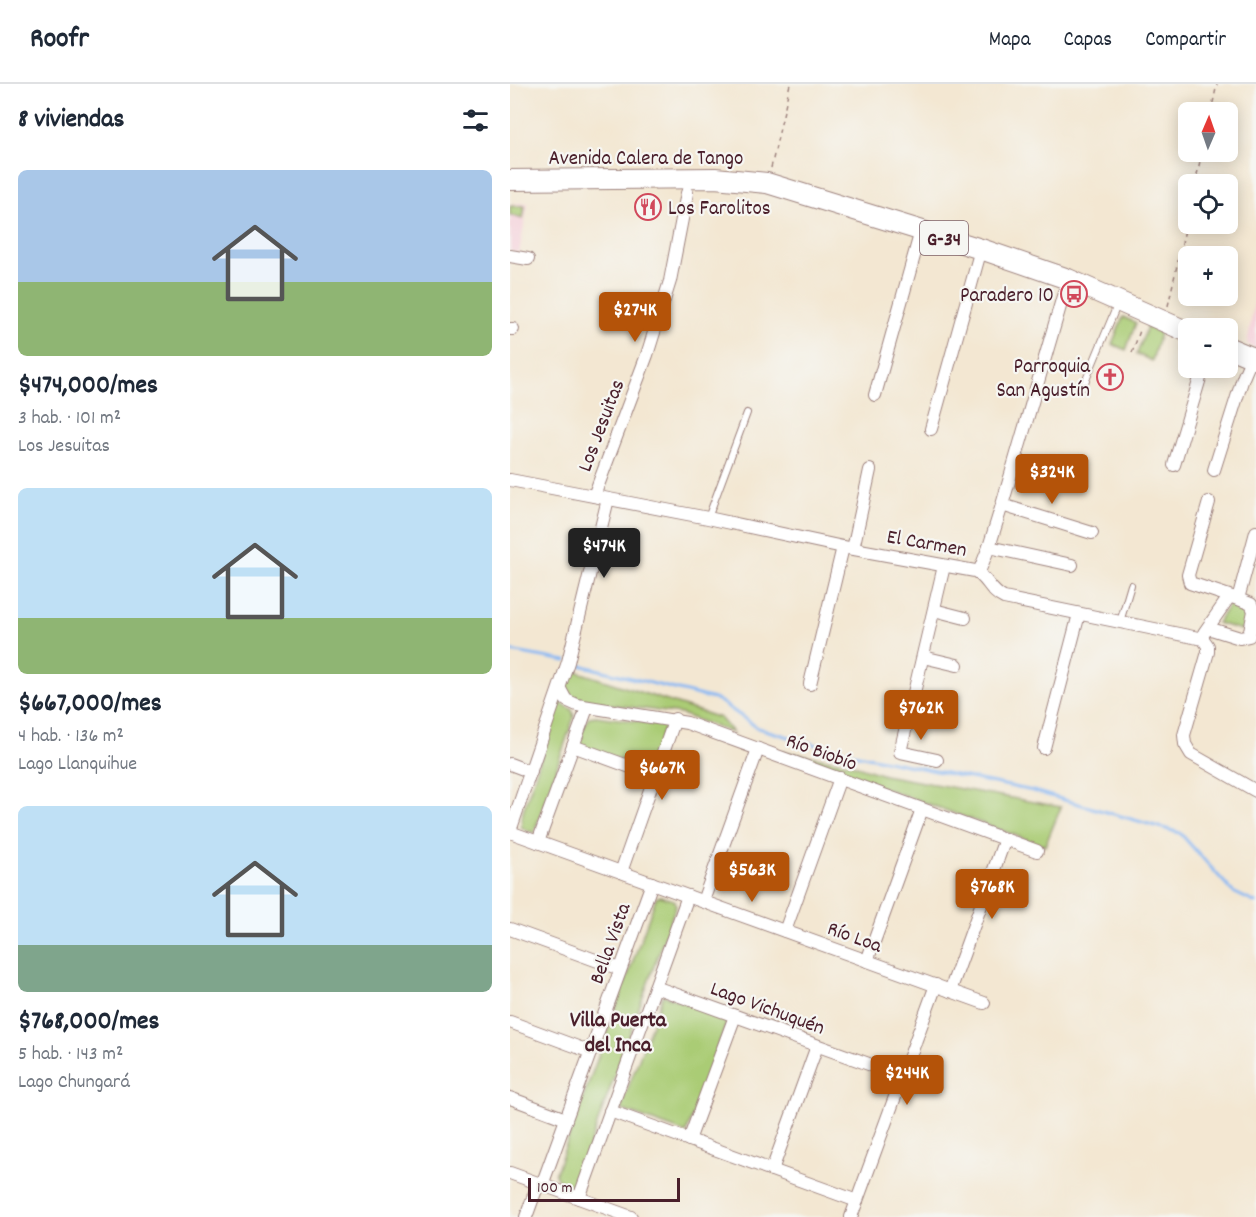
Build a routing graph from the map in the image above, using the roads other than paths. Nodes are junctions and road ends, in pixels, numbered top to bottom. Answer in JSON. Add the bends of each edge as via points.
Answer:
{"nodes":[{"id":1,"x":510,"y":180,"type":"edge"},
{"id":2,"x":687,"y":193,"type":"dead end"},
{"id":3,"x":921,"y":231,"type":"junction"},
{"id":4,"x":981,"y":249,"type":"junction"},
{"id":5,"x":510,"y":256,"type":"edge"},
{"id":6,"x":528,"y":259,"type":"dead end"},
{"id":7,"x":1068,"y":279,"type":"junction"},
{"id":8,"x":1118,"y":302,"type":"junction"},
{"id":9,"x":1178,"y":328,"type":"edge"},
{"id":10,"x":1238,"y":351,"type":"edge"},
{"id":11,"x":1254,"y":358,"type":"edge"},
{"id":12,"x":1200,"y":378,"type":"edge"},
{"id":13,"x":1083,"y":387,"type":"dead end"},
{"id":14,"x":875,"y":395,"type":"dead end"},
{"id":15,"x":747,"y":413,"type":"dead end"},
{"id":16,"x":932,"y":429,"type":"dead end"},
{"id":17,"x":1174,"y":465,"type":"dead end"},
{"id":18,"x":870,"y":470,"type":"dead end"},
{"id":19,"x":1214,"y":470,"type":"dead end"},
{"id":20,"x":510,"y":480,"type":"edge"},
{"id":21,"x":594,"y":496,"type":"junction"},
{"id":22,"x":608,"y":499,"type":"junction"},
{"id":23,"x":1209,"y":501,"type":"dead end"},
{"id":24,"x":1002,"y":505,"type":"junction"},
{"id":25,"x":708,"y":518,"type":"junction"},
{"id":26,"x":1256,"y":532,"type":"edge"},
{"id":27,"x":1092,"y":533,"type":"dead end"},
{"id":28,"x":848,"y":548,"type":"junction"},
{"id":29,"x":989,"y":548,"type":"junction"},
{"id":30,"x":1072,"y":565,"type":"dead end"},
{"id":31,"x":944,"y":566,"type":"junction"},
{"id":32,"x":979,"y":572,"type":"junction"},
{"id":33,"x":1131,"y":585,"type":"dead end"},
{"id":34,"x":1234,"y":598,"type":"junction"},
{"id":35,"x":934,"y":610,"type":"junction"},
{"id":36,"x":1079,"y":614,"type":"junction"},
{"id":37,"x":964,"y":618,"type":"dead end"},
{"id":38,"x":1120,"y":622,"type":"junction"},
{"id":39,"x":1208,"y":628,"type":"junction"},
{"id":40,"x":1199,"y":638,"type":"junction"},
{"id":41,"x":923,"y":657,"type":"junction"},
{"id":42,"x":957,"y":665,"type":"dead end"},
{"id":43,"x":810,"y":684,"type":"dead end"},
{"id":44,"x":560,"y":689,"type":"junction"},
{"id":45,"x":911,"y":706,"type":"junction"},
{"id":46,"x":587,"y":708,"type":"junction"},
{"id":47,"x":942,"y":714,"type":"dead end"},
{"id":48,"x":675,"y":720,"type":"junction"},
{"id":49,"x":573,"y":746,"type":"junction"},
{"id":50,"x":758,"y":748,"type":"junction"},
{"id":51,"x":1044,"y":748,"type":"dead end"},
{"id":52,"x":937,"y":760,"type":"dead end"},
{"id":53,"x":510,"y":764,"type":"edge"},
{"id":54,"x":531,"y":772,"type":"junction"},
{"id":55,"x":655,"y":776,"type":"junction"},
{"id":56,"x":840,"y":778,"type":"junction"},
{"id":57,"x":1256,"y":791,"type":"edge"},
{"id":58,"x":922,"y":809,"type":"junction"},
{"id":59,"x":510,"y":832,"type":"edge"},
{"id":60,"x":1005,"y":839,"type":"junction"},
{"id":61,"x":538,"y":842,"type":"junction"},
{"id":62,"x":1038,"y":851,"type":"dead end"},
{"id":63,"x":621,"y":872,"type":"junction"},
{"id":64,"x":652,"y":883,"type":"junction"},
{"id":65,"x":688,"y":896,"type":"junction"},
{"id":66,"x":703,"y":901,"type":"junction"},
{"id":67,"x":510,"y":928,"type":"edge"},
{"id":68,"x":785,"y":931,"type":"junction"},
{"id":69,"x":867,"y":961,"type":"junction"},
{"id":70,"x":620,"y":969,"type":"junction"},
{"id":71,"x":936,"y":985,"type":"junction"},
{"id":72,"x":655,"y":987,"type":"junction"},
{"id":73,"x":950,"y":990,"type":"junction"},
{"id":74,"x":984,"y":1003,"type":"dead end"},
{"id":75,"x":735,"y":1016,"type":"junction"},
{"id":76,"x":510,"y":1022,"type":"edge"},
{"id":77,"x":817,"y":1046,"type":"junction"},
{"id":78,"x":591,"y":1052,"type":"junction"},
{"id":79,"x":902,"y":1076,"type":"junction"},
{"id":80,"x":510,"y":1098,"type":"edge"},
{"id":81,"x":610,"y":1111,"type":"junction"},
{"id":82,"x":566,"y":1119,"type":"junction"},
{"id":83,"x":689,"y":1140,"type":"junction"},
{"id":84,"x":772,"y":1170,"type":"junction"},
{"id":85,"x":510,"y":1173,"type":"edge"},
{"id":86,"x":540,"y":1184,"type":"junction"},
{"id":87,"x":579,"y":1198,"type":"junction"},
{"id":88,"x":857,"y":1201,"type":"junction"},
{"id":89,"x":624,"y":1216,"type":"edge"},
{"id":90,"x":526,"y":1217,"type":"edge"},
{"id":91,"x":851,"y":1217,"type":"edge"}],
"edges":[{"from":1,"to":3,"type":"main road","name":"Avenida Calera de Tango","number":"G-34","via":[[709,178],[767,183]]},
{"from":2,"to":21,"type":"street","name":"Los Jesuitas","via":[[670,281]]},
{"from":3,"to":4,"type":"main road","name":"Avenida Calera de Tango","number":"G-34"},
{"from":3,"to":14,"type":"street"},
{"from":4,"to":7,"type":"main road","name":"Avenida Calera de Tango","number":"G-34"},
{"from":4,"to":16,"type":"street"},
{"from":5,"to":6,"type":"street"},
{"from":7,"to":8,"type":"main road","name":"Avenida Calera de Tango","number":"G-34"},
{"from":7,"to":24,"type":"street"},
{"from":8,"to":9,"type":"main road","name":"Avenida Calera de Tango","number":"G-34"},
{"from":8,"to":13,"type":"lane"},
{"from":10,"to":11,"type":"main road"},
{"from":11,"to":19,"type":"street","via":[[1243,378]]},
{"from":12,"to":17,"type":"street"},
{"from":15,"to":25,"type":"lane"},
{"from":18,"to":28,"type":"street"},
{"from":20,"to":21,"type":"street","name":"El Carmen"},
{"from":21,"to":22,"type":"street","name":"El Carmen"},
{"from":22,"to":25,"type":"street","name":"El Carmen"},
{"from":22,"to":44,"type":"street","name":"Los Jesuitas"},
{"from":23,"to":34,"type":"street","via":[[1188,575],[1190,583]]},
{"from":24,"to":27,"type":"street"},
{"from":24,"to":29,"type":"street"},
{"from":25,"to":28,"type":"street","name":"El Carmen"},
{"from":26,"to":34,"type":"street"},
{"from":28,"to":31,"type":"street","name":"El Carmen"},
{"from":28,"to":43,"type":"street"},
{"from":29,"to":30,"type":"street"},
{"from":29,"to":32,"type":"street"},
{"from":31,"to":32,"type":"street","name":"El Carmen"},
{"from":31,"to":35,"type":"street"},
{"from":32,"to":36,"type":"street","name":"El Carmen","via":[[1000,597]]},
{"from":33,"to":38,"type":"lane"},
{"from":34,"to":39,"type":"street"},
{"from":34,"to":39,"type":"street","via":[[1251,604],[1254,611],[1249,636],[1240,638]]},
{"from":35,"to":37,"type":"street"},
{"from":35,"to":41,"type":"street"},
{"from":36,"to":38,"type":"street","name":"El Carmen"},
{"from":36,"to":51,"type":"street"},
{"from":38,"to":40,"type":"street","name":"El Carmen"},
{"from":39,"to":40,"type":"street"},
{"from":40,"to":57,"type":"street","via":[[1208,649],[1184,735],[1185,744],[1191,754]]},
{"from":41,"to":42,"type":"street"},
{"from":41,"to":45,"type":"street"},
{"from":44,"to":46,"type":"street","via":[[566,700]]},
{"from":44,"to":54,"type":"street","name":"Los Jesuitas"},
{"from":45,"to":47,"type":"street"},
{"from":45,"to":52,"type":"street","via":[[900,752]]},
{"from":46,"to":48,"type":"street","name":"Río Biobío"},
{"from":46,"to":49,"type":"street"},
{"from":48,"to":50,"type":"street","name":"Río Biobío"},
{"from":48,"to":55,"type":"street"},
{"from":49,"to":55,"type":"street"},
{"from":49,"to":61,"type":"street"},
{"from":50,"to":56,"type":"street","name":"Río Biobío"},
{"from":50,"to":66,"type":"street"},
{"from":53,"to":54,"type":"street"},
{"from":54,"to":59,"type":"street","name":"Los Jesuitas"},
{"from":55,"to":63,"type":"street"},
{"from":56,"to":58,"type":"street","name":"Río Biobío"},
{"from":56,"to":68,"type":"street"},
{"from":58,"to":60,"type":"street","name":"Río Biobío"},
{"from":58,"to":69,"type":"street"},
{"from":59,"to":61,"type":"street","name":"Río Loa"},
{"from":60,"to":62,"type":"street","name":"Río Biobío"},
{"from":60,"to":73,"type":"street"},
{"from":61,"to":63,"type":"street","name":"Río Loa"},
{"from":63,"to":64,"type":"street","name":"Río Loa"},
{"from":64,"to":65,"type":"street","name":"Río Loa"},
{"from":64,"to":70,"type":"street","name":"Bella Vista"},
{"from":65,"to":66,"type":"street","name":"Río Loa"},
{"from":65,"to":72,"type":"street"},
{"from":66,"to":68,"type":"street","name":"Río Loa"},
{"from":67,"to":70,"type":"street"},
{"from":68,"to":69,"type":"street","name":"Río Loa"},
{"from":69,"to":71,"type":"street","name":"Río Loa"},
{"from":70,"to":78,"type":"street","name":"Bella Vista"},
{"from":71,"to":73,"type":"street","name":"Río Loa"},
{"from":71,"to":79,"type":"street"},
{"from":72,"to":75,"type":"street","name":"Lago Vichuquén"},
{"from":72,"to":81,"type":"street"},
{"from":73,"to":74,"type":"street","name":"Río Loa"},
{"from":75,"to":77,"type":"street","name":"Lago Vichuquén"},
{"from":75,"to":83,"type":"street"},
{"from":76,"to":78,"type":"street"},
{"from":77,"to":79,"type":"street","name":"Lago Vichuquén"},
{"from":77,"to":84,"type":"street"},
{"from":78,"to":82,"type":"street","name":"Bella Vista"},
{"from":79,"to":88,"type":"street"},
{"from":80,"to":82,"type":"street"},
{"from":81,"to":83,"type":"street"},
{"from":81,"to":87,"type":"street"},
{"from":82,"to":86,"type":"street","name":"Bella Vista"},
{"from":83,"to":84,"type":"street"},
{"from":84,"to":88,"type":"street"},
{"from":85,"to":86,"type":"street"},
{"from":86,"to":87,"type":"street"},
{"from":86,"to":90,"type":"street","name":"Bella Vista"},
{"from":87,"to":89,"type":"street"},
{"from":88,"to":91,"type":"street"}]}
